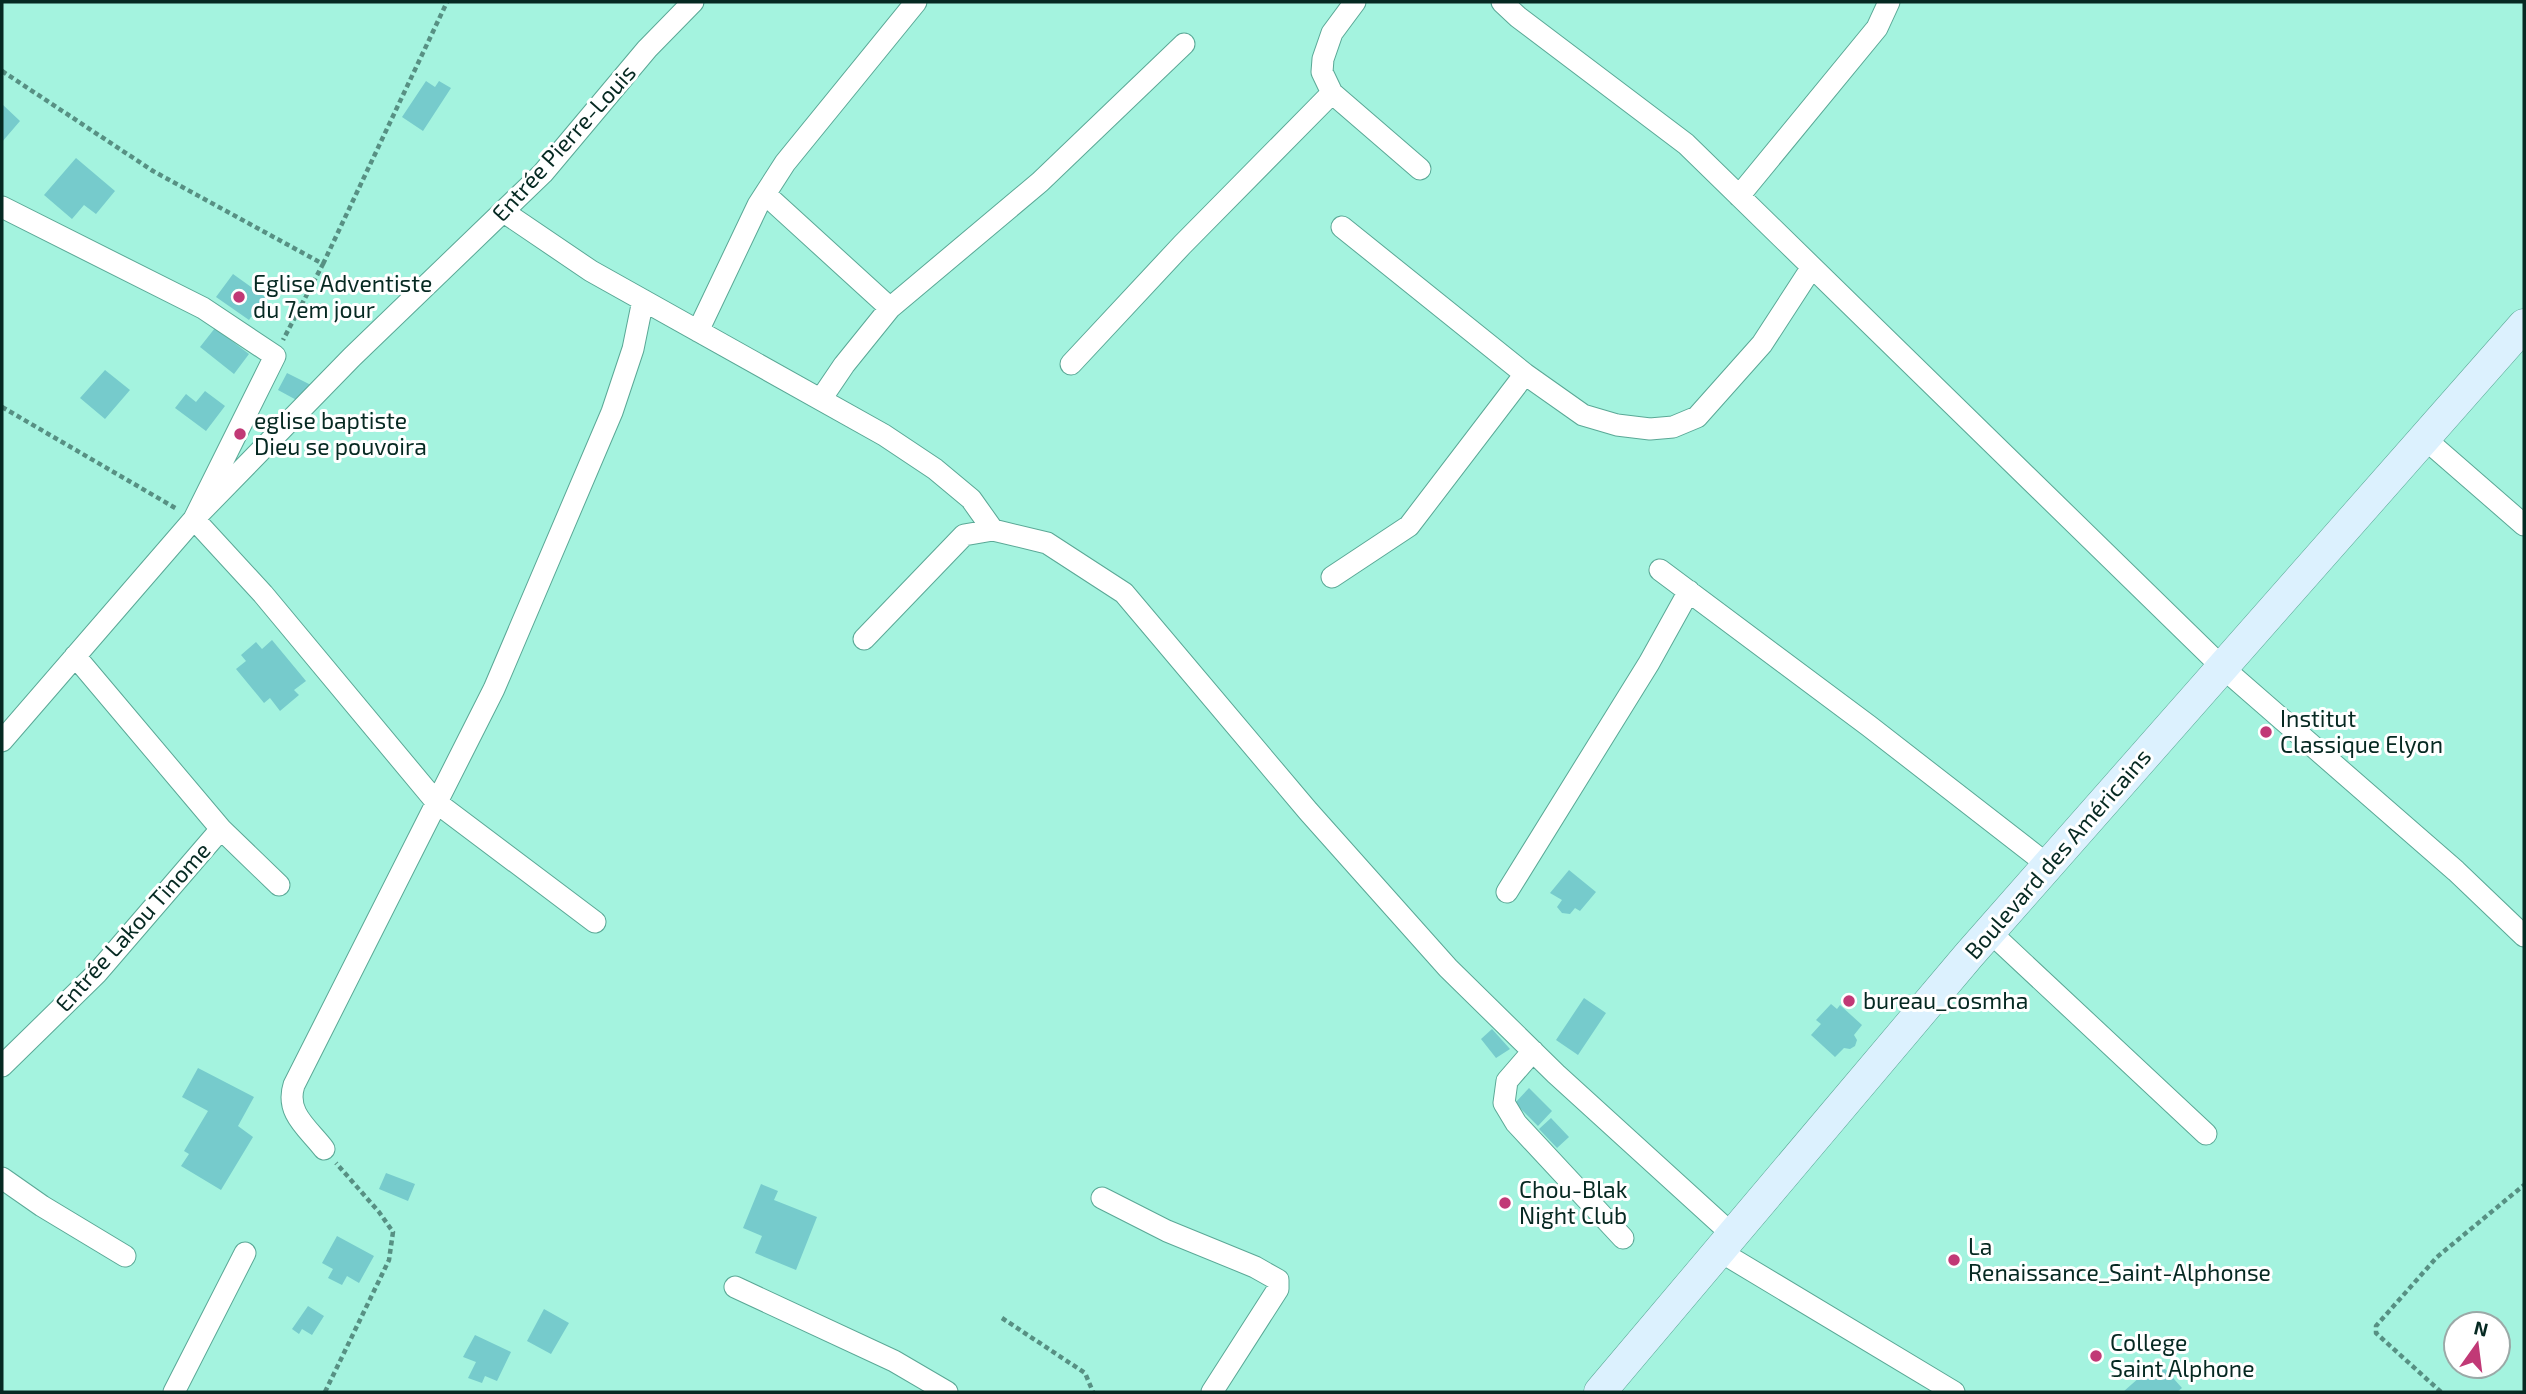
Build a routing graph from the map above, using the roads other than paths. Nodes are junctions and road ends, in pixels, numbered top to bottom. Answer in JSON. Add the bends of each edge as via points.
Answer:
{"nodes":[{"id":1,"x":693,"y":2,"type":"edge"},
{"id":2,"x":916,"y":2,"type":"edge"},
{"id":3,"x":1354,"y":2,"type":"edge"},
{"id":4,"x":1502,"y":2,"type":"edge"},
{"id":5,"x":1889,"y":2,"type":"edge"},
{"id":6,"x":1184,"y":44,"type":"dead end"},
{"id":7,"x":1332,"y":93,"type":"junction"},
{"id":8,"x":1420,"y":169,"type":"dead end"},
{"id":9,"x":765,"y":194,"type":"junction"},
{"id":10,"x":1739,"y":196,"type":"junction"},
{"id":11,"x":2,"y":208,"type":"edge"},
{"id":12,"x":504,"y":212,"type":"junction"},
{"id":13,"x":1342,"y":227,"type":"dead end"},
{"id":14,"x":1812,"y":267,"type":"junction"},
{"id":15,"x":643,"y":300,"type":"junction"},
{"id":16,"x":890,"y":308,"type":"junction"},
{"id":17,"x":2524,"y":325,"type":"edge"},
{"id":18,"x":698,"y":331,"type":"junction"},
{"id":19,"x":1072,"y":364,"type":"dead end"},
{"id":20,"x":1525,"y":374,"type":"junction"},
{"id":21,"x":821,"y":400,"type":"junction"},
{"id":22,"x":2424,"y":438,"type":"junction"},
{"id":23,"x":194,"y":519,"type":"junction"},
{"id":24,"x":2524,"y":526,"type":"edge"},
{"id":25,"x":993,"y":530,"type":"junction"},
{"id":26,"x":1660,"y":570,"type":"dead end"},
{"id":27,"x":1332,"y":577,"type":"dead end"},
{"id":28,"x":1689,"y":592,"type":"junction"},
{"id":29,"x":864,"y":639,"type":"dead end"},
{"id":30,"x":75,"y":656,"type":"junction"},
{"id":31,"x":2222,"y":667,"type":"junction"},
{"id":32,"x":2,"y":741,"type":"edge"},
{"id":33,"x":437,"y":803,"type":"junction"},
{"id":34,"x":221,"y":829,"type":"junction"},
{"id":35,"x":2048,"y":865,"type":"junction"},
{"id":36,"x":279,"y":885,"type":"dead end"},
{"id":37,"x":1507,"y":892,"type":"dead end"},
{"id":38,"x":595,"y":922,"type":"dead end"},
{"id":39,"x":1990,"y":932,"type":"junction"},
{"id":40,"x":2524,"y":936,"type":"edge"},
{"id":41,"x":1533,"y":1051,"type":"junction"},
{"id":42,"x":2,"y":1066,"type":"edge"},
{"id":43,"x":2206,"y":1134,"type":"dead end"},
{"id":44,"x":324,"y":1149,"type":"road end"},
{"id":45,"x":2,"y":1178,"type":"edge"},
{"id":46,"x":1102,"y":1198,"type":"dead end"},
{"id":47,"x":1623,"y":1238,"type":"dead end"},
{"id":48,"x":1727,"y":1244,"type":"junction"},
{"id":49,"x":245,"y":1253,"type":"dead end"},
{"id":50,"x":125,"y":1256,"type":"dead end"},
{"id":51,"x":735,"y":1287,"type":"dead end"},
{"id":52,"x":174,"y":1392,"type":"edge"},
{"id":53,"x":947,"y":1392,"type":"edge"},
{"id":54,"x":1212,"y":1392,"type":"edge"},
{"id":55,"x":1600,"y":1392,"type":"edge"},
{"id":56,"x":1954,"y":1392,"type":"edge"}],
"edges":[{"from":1,"to":12,"type":"street","name":"Entrée Pierre-Louis"},
{"from":2,"to":9,"type":"street"},
{"from":3,"to":7,"type":"street","via":[[1332,33],[1322,59],[1322,72]]},
{"from":4,"to":10,"type":"street","via":[[1686,144]]},
{"from":5,"to":10,"type":"street","via":[[1877,28]]},
{"from":6,"to":16,"type":"street","via":[[1040,182]]},
{"from":7,"to":8,"type":"street"},
{"from":7,"to":19,"type":"street"},
{"from":9,"to":16,"type":"street"},
{"from":9,"to":18,"type":"street"},
{"from":10,"to":14,"type":"street"},
{"from":11,"to":23,"type":"street","via":[[204,308],[275,356]]},
{"from":12,"to":15,"type":"street"},
{"from":12,"to":23,"type":"street","name":"Entrée Pierre-Louis","via":[[352,357]]},
{"from":13,"to":20,"type":"street"},
{"from":14,"to":20,"type":"street","via":[[1762,344],[1697,417],[1673,426],[1617,425],[1583,415]]},
{"from":14,"to":31,"type":"street"},
{"from":15,"to":18,"type":"street"},
{"from":15,"to":33,"type":"street","via":[[612,412],[494,689]]},
{"from":16,"to":21,"type":"street"},
{"from":17,"to":22,"type":"main road","name":"Boulevard des Américains"},
{"from":18,"to":21,"type":"street"},
{"from":20,"to":27,"type":"street","via":[[1409,526]]},
{"from":21,"to":25,"type":"street","via":[[935,469],[971,499]]},
{"from":22,"to":24,"type":"street"},
{"from":22,"to":31,"type":"main road","name":"Boulevard des Américains"},
{"from":23,"to":30,"type":"street"},
{"from":23,"to":33,"type":"street","via":[[263,594]]},
{"from":25,"to":29,"type":"street","via":[[964,535]]},
{"from":25,"to":41,"type":"street","via":[[1046,543],[1124,593],[1448,968]]},
{"from":26,"to":28,"type":"street"},
{"from":28,"to":35,"type":"street"},
{"from":28,"to":37,"type":"street"},
{"from":30,"to":32,"type":"street"},
{"from":30,"to":34,"type":"street","name":"Entrée Lakou Tinome"},
{"from":31,"to":35,"type":"main road","name":"Boulevard des Américains"},
{"from":31,"to":40,"type":"street"},
{"from":33,"to":38,"type":"street"},
{"from":33,"to":44,"type":"street","via":[[294,1084],[293,1110]]},
{"from":34,"to":36,"type":"street"},
{"from":34,"to":42,"type":"street","name":"Entrée Lakou Tinome","via":[[97,973]]},
{"from":35,"to":39,"type":"main road","name":"Boulevard des Américains"},
{"from":39,"to":43,"type":"street"},
{"from":39,"to":48,"type":"main road","name":"Boulevard des Américains"},
{"from":41,"to":47,"type":"street","via":[[1507,1081],[1504,1103],[1516,1123]]},
{"from":41,"to":48,"type":"street"},
{"from":45,"to":50,"type":"street"},
{"from":46,"to":54,"type":"street","via":[[1278,1280],[1278,1289]]},
{"from":48,"to":55,"type":"main road","name":"Boulevard des Américains"},
{"from":48,"to":56,"type":"street"},
{"from":49,"to":52,"type":"street"},
{"from":51,"to":53,"type":"street","via":[[894,1361]]}]}
